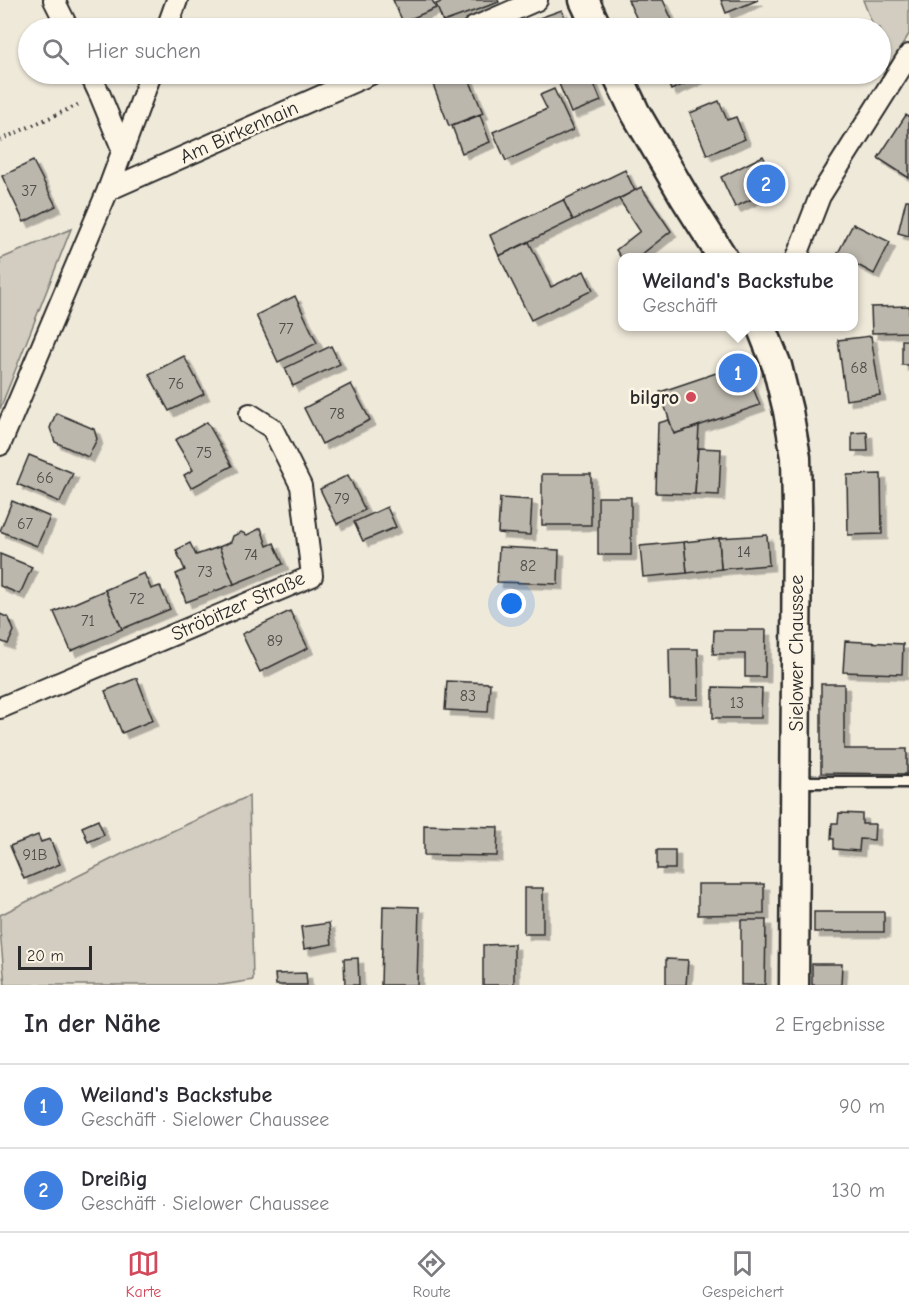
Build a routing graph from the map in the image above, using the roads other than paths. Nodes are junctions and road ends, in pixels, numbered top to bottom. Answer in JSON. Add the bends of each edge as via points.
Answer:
{"nodes":[{"id":1,"x":54,"y":0,"type":"edge"},
{"id":2,"x":177,"y":0,"type":"edge"},
{"id":3,"x":537,"y":0,"type":"edge"},
{"id":4,"x":584,"y":0,"type":"edge"},
{"id":5,"x":63,"y":18,"type":"edge"},
{"id":6,"x":171,"y":18,"type":"edge"},
{"id":7,"x":496,"y":18,"type":"edge"},
{"id":8,"x":592,"y":18,"type":"edge"},
{"id":9,"x":909,"y":56,"type":"edge"},
{"id":10,"x":95,"y":84,"type":"edge"},
{"id":11,"x":147,"y":84,"type":"edge"},
{"id":12,"x":348,"y":84,"type":"edge"},
{"id":13,"x":622,"y":84,"type":"edge"},
{"id":14,"x":123,"y":151,"type":"junction"},
{"id":15,"x":108,"y":190,"type":"junction"},
{"id":16,"x":720,"y":253,"type":"edge"},
{"id":17,"x":798,"y":253,"type":"edge"},
{"id":18,"x":763,"y":331,"type":"edge"},
{"id":19,"x":250,"y":414,"type":"dead end"},
{"id":20,"x":0,"y":445,"type":"edge"},
{"id":21,"x":0,"y":708,"type":"edge"},
{"id":22,"x":795,"y":782,"type":"junction"},
{"id":23,"x":909,"y":782,"type":"edge"},
{"id":24,"x":794,"y":985,"type":"edge"}],
"edges":[{"from":1,"to":5,"type":"street"},
{"from":2,"to":6,"type":"street"},
{"from":3,"to":7,"type":"street"},
{"from":4,"to":8,"type":"main road"},
{"from":9,"to":17,"type":"street","via":[[820,196]]},
{"from":10,"to":14,"type":"street"},
{"from":11,"to":14,"type":"street"},
{"from":12,"to":15,"type":"street","name":"Am Birkenhain"},
{"from":13,"to":16,"type":"main road"},
{"from":14,"to":15,"type":"street"},
{"from":15,"to":20,"type":"street"},
{"from":18,"to":22,"type":"main road","name":"Sielower Chaussee","via":[[777,366],[796,457]]},
{"from":19,"to":21,"type":"street","name":"Ströbitzer Straße","via":[[272,428],[300,486],[312,576]]},
{"from":22,"to":23,"type":"lane"},
{"from":22,"to":24,"type":"main road","name":"Sielower Chaussee"}]}
